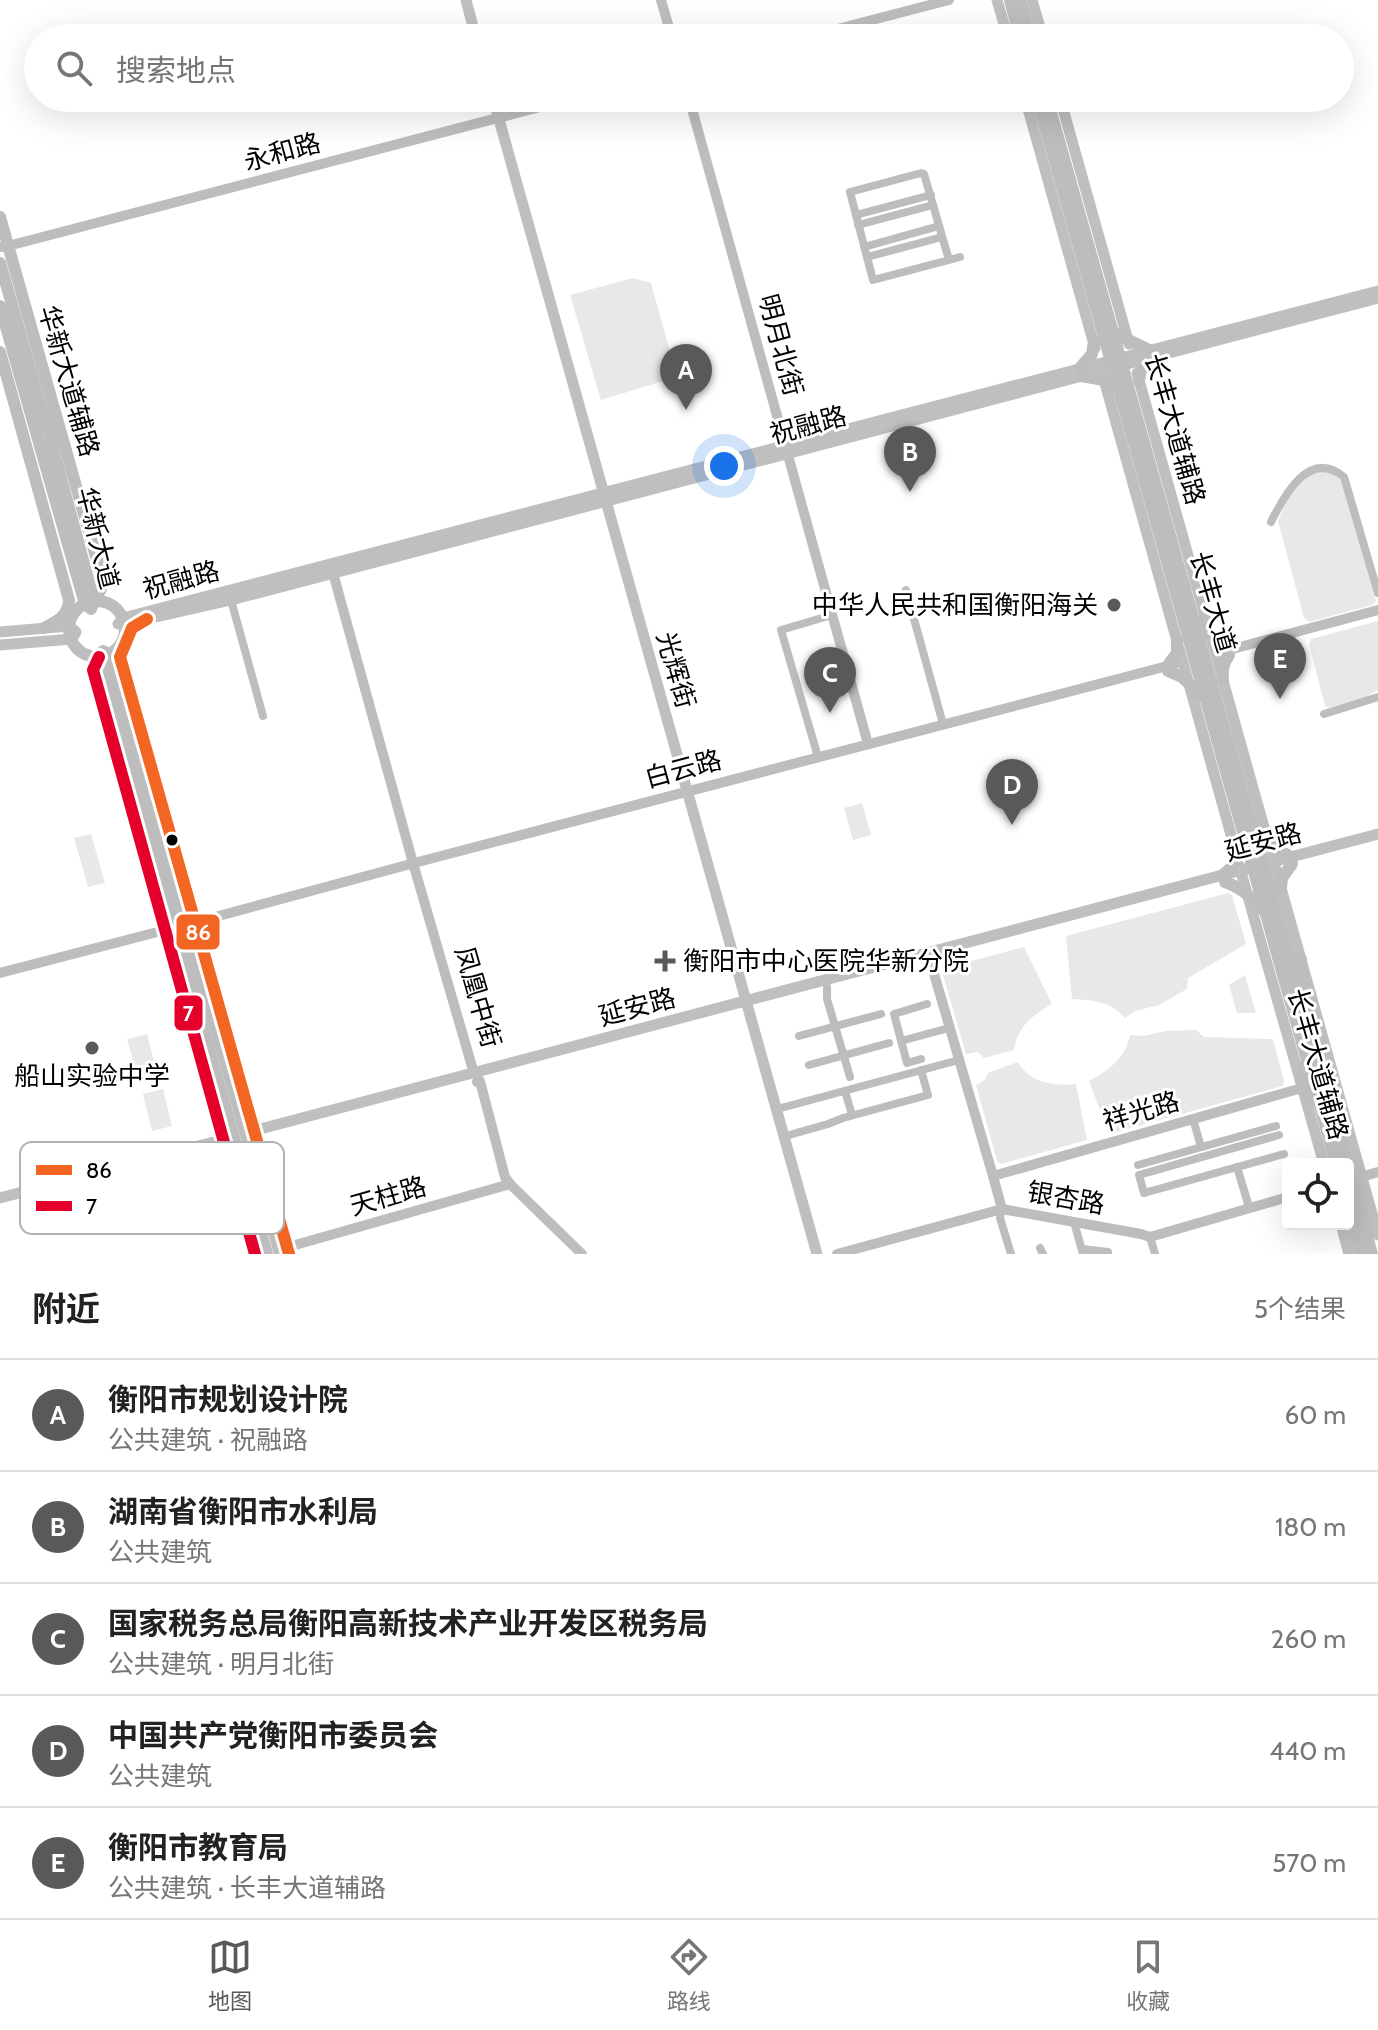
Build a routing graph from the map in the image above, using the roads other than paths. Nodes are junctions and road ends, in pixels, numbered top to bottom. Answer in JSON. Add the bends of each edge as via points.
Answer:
{"nodes":[{"id":1,"x":468,"y":0,"type":"edge"},
{"id":2,"x":663,"y":0,"type":"edge"},
{"id":3,"x":926,"y":0,"type":"edge"},
{"id":4,"x":949,"y":0,"type":"edge"},
{"id":5,"x":997,"y":0,"type":"edge"},
{"id":6,"x":1010,"y":0,"type":"edge"},
{"id":7,"x":1020,"y":0,"type":"edge"},
{"id":8,"x":1032,"y":0,"type":"edge"},
{"id":9,"x":475,"y":24,"type":"edge"},
{"id":10,"x":670,"y":24,"type":"edge"},
{"id":11,"x":834,"y":24,"type":"edge"},
{"id":12,"x":857,"y":24,"type":"edge"},
{"id":13,"x":1004,"y":24,"type":"edge"},
{"id":14,"x":1016,"y":24,"type":"edge"},
{"id":15,"x":1027,"y":24,"type":"edge"},
{"id":16,"x":1039,"y":24,"type":"edge"},
{"id":17,"x":506,"y":112,"type":"edge"},
{"id":18,"x":509,"y":112,"type":"edge"},
{"id":19,"x":695,"y":112,"type":"edge"},
{"id":20,"x":1031,"y":112,"type":"edge"},
{"id":21,"x":1052,"y":112,"type":"edge"},
{"id":22,"x":1054,"y":112,"type":"edge"},
{"id":23,"x":500,"y":114,"type":"junction"},
{"id":24,"x":1060,"y":181,"type":"junction"},
{"id":25,"x":931,"y":195,"type":"junction"},
{"id":26,"x":933,"y":205,"type":"junction"},
{"id":27,"x":856,"y":215,"type":"junction"},
{"id":28,"x":0,"y":217,"type":"edge"},
{"id":29,"x":858,"y":225,"type":"junction"},
{"id":30,"x":939,"y":226,"type":"junction"},
{"id":31,"x":942,"y":237,"type":"junction"},
{"id":32,"x":4,"y":244,"type":"edge"},
{"id":33,"x":864,"y":247,"type":"junction"},
{"id":34,"x":867,"y":257,"type":"junction"},
{"id":35,"x":960,"y":257,"type":"dead end"},
{"id":36,"x":949,"y":260,"type":"junction"},
{"id":37,"x":0,"y":263,"type":"edge"},
{"id":38,"x":1378,"y":291,"type":"edge"},
{"id":39,"x":1378,"y":298,"type":"edge"},
{"id":40,"x":0,"y":306,"type":"edge"},
{"id":41,"x":1114,"y":333,"type":"junction"},
{"id":42,"x":1127,"y":340,"type":"junction"},
{"id":43,"x":1094,"y":342,"type":"junction"},
{"id":44,"x":0,"y":352,"type":"edge"},
{"id":45,"x":1150,"y":354,"type":"junction"},
{"id":46,"x":1115,"y":364,"type":"junction"},
{"id":47,"x":1081,"y":372,"type":"junction"},
{"id":48,"x":1139,"y":381,"type":"junction"},
{"id":49,"x":55,"y":435,"type":"junction"},
{"id":50,"x":789,"y":448,"type":"junction"},
{"id":51,"x":607,"y":496,"type":"junction"},
{"id":52,"x":1271,"y":522,"type":"dead end"},
{"id":53,"x":1192,"y":568,"type":"junction"},
{"id":54,"x":335,"y":570,"type":"junction"},
{"id":55,"x":906,"y":590,"type":"dead end"},
{"id":56,"x":1378,"y":593,"type":"edge"},
{"id":57,"x":1188,"y":595,"type":"junction"},
{"id":58,"x":231,"y":600,"type":"junction"},
{"id":59,"x":90,"y":605,"type":"junction"},
{"id":60,"x":1378,"y":613,"type":"edge"},
{"id":61,"x":832,"y":615,"type":"junction"},
{"id":62,"x":1194,"y":617,"type":"junction"},
{"id":63,"x":147,"y":619,"type":"junction"},
{"id":64,"x":122,"y":622,"type":"junction"},
{"id":65,"x":44,"y":628,"type":"junction"},
{"id":66,"x":0,"y":632,"type":"edge"},
{"id":67,"x":72,"y":632,"type":"junction"},
{"id":68,"x":1211,"y":638,"type":"junction"},
{"id":69,"x":1177,"y":640,"type":"junction"},
{"id":70,"x":0,"y":645,"type":"edge"},
{"id":71,"x":104,"y":654,"type":"junction"},
{"id":72,"x":1206,"y":658,"type":"junction"},
{"id":73,"x":1168,"y":668,"type":"junction"},
{"id":74,"x":1223,"y":680,"type":"joint"},
{"id":75,"x":1189,"y":682,"type":"junction"},
{"id":76,"x":1378,"y":697,"type":"edge"},
{"id":77,"x":1205,"y":699,"type":"junction"},
{"id":78,"x":1324,"y":714,"type":"dead end"},
{"id":79,"x":263,"y":716,"type":"dead end"},
{"id":80,"x":943,"y":724,"type":"junction"},
{"id":81,"x":871,"y":743,"type":"junction"},
{"id":82,"x":818,"y":757,"type":"junction"},
{"id":83,"x":690,"y":793,"type":"junction"},
{"id":84,"x":1253,"y":827,"type":"junction"},
{"id":85,"x":1378,"y":834,"type":"edge"},
{"id":86,"x":1378,"y":841,"type":"edge"},
{"id":87,"x":1233,"y":843,"type":"junction"},
{"id":88,"x":1270,"y":845,"type":"junction"},
{"id":89,"x":1292,"y":861,"type":"junction"},
{"id":90,"x":416,"y":865,"type":"junction"},
{"id":91,"x":1259,"y":869,"type":"junction"},
{"id":92,"x":1224,"y":879,"type":"junction"},
{"id":93,"x":1281,"y":888,"type":"junction"},
{"id":94,"x":1247,"y":893,"type":"junction"},
{"id":95,"x":1264,"y":911,"type":"junction"},
{"id":96,"x":180,"y":928,"type":"junction"},
{"id":97,"x":929,"y":956,"type":"junction"},
{"id":98,"x":1301,"y":959,"type":"joint"},
{"id":99,"x":0,"y":976,"type":"edge"},
{"id":100,"x":1297,"y":978,"type":"junction"},
{"id":101,"x":827,"y":987,"type":"junction"},
{"id":102,"x":749,"y":1004,"type":"junction"},
{"id":103,"x":927,"y":1004,"type":"dead end"},
{"id":104,"x":881,"y":1014,"type":"dead end"},
{"id":105,"x":835,"y":1026,"type":"junction"},
{"id":106,"x":949,"y":1028,"type":"junction"},
{"id":107,"x":799,"y":1036,"type":"dead end"},
{"id":108,"x":901,"y":1041,"type":"junction"},
{"id":109,"x":889,"y":1043,"type":"dead end"},
{"id":110,"x":844,"y":1056,"type":"junction"},
{"id":111,"x":1306,"y":1058,"type":"junction"},
{"id":112,"x":921,"y":1059,"type":"dead end"},
{"id":113,"x":959,"y":1060,"type":"junction"},
{"id":114,"x":809,"y":1065,"type":"dead end"},
{"id":115,"x":921,"y":1070,"type":"junction"},
{"id":116,"x":477,"y":1076,"type":"junction"},
{"id":117,"x":850,"y":1077,"type":"dead end"},
{"id":118,"x":1302,"y":1088,"type":"junction"},
{"id":119,"x":845,"y":1091,"type":"junction"},
{"id":120,"x":1319,"y":1104,"type":"junction"},
{"id":121,"x":781,"y":1108,"type":"junction"},
{"id":122,"x":852,"y":1115,"type":"junction"},
{"id":123,"x":1193,"y":1119,"type":"junction"},
{"id":124,"x":789,"y":1135,"type":"junction"},
{"id":125,"x":240,"y":1138,"type":"junction"},
{"id":126,"x":224,"y":1142,"type":"edge"},
{"id":127,"x":226,"y":1142,"type":"edge"},
{"id":128,"x":241,"y":1142,"type":"edge"},
{"id":129,"x":241,"y":1142,"type":"edge"},
{"id":130,"x":1201,"y":1147,"type":"junction"},
{"id":131,"x":1284,"y":1154,"type":"dead end"},
{"id":132,"x":1210,"y":1155,"type":"junction"},
{"id":133,"x":1322,"y":1158,"type":"edge"},
{"id":134,"x":1334,"y":1158,"type":"edge"},
{"id":135,"x":1347,"y":1158,"type":"edge"},
{"id":136,"x":1347,"y":1158,"type":"edge"},
{"id":137,"x":1138,"y":1165,"type":"dead end"},
{"id":138,"x":1237,"y":1167,"type":"junction"},
{"id":139,"x":1378,"y":1172,"type":"edge"},
{"id":140,"x":1215,"y":1173,"type":"junction"},
{"id":141,"x":1354,"y":1173,"type":"edge"},
{"id":142,"x":993,"y":1176,"type":"junction"},
{"id":143,"x":1354,"y":1180,"type":"edge"},
{"id":144,"x":508,"y":1185,"type":"junction"},
{"id":145,"x":1354,"y":1185,"type":"edge"},
{"id":146,"x":20,"y":1193,"type":"edge"},
{"id":147,"x":0,"y":1198,"type":"edge"},
{"id":148,"x":20,"y":1199,"type":"edge"},
{"id":149,"x":1282,"y":1199,"type":"edge"},
{"id":150,"x":0,"y":1205,"type":"edge"},
{"id":151,"x":1249,"y":1207,"type":"junction"},
{"id":152,"x":1002,"y":1209,"type":"junction"},
{"id":153,"x":1074,"y":1222,"type":"junction"},
{"id":154,"x":1344,"y":1230,"type":"edge"},
{"id":155,"x":1352,"y":1230,"type":"edge"},
{"id":156,"x":1378,"y":1235,"type":"edge"},
{"id":157,"x":1150,"y":1237,"type":"junction"},
{"id":158,"x":272,"y":1252,"type":"edge"},
{"id":159,"x":1083,"y":1252,"type":"edge"},
{"id":160,"x":1357,"y":1252,"type":"edge"},
{"id":161,"x":579,"y":1254,"type":"edge"},
{"id":162,"x":820,"y":1254,"type":"edge"},
{"id":163,"x":837,"y":1254,"type":"edge"},
{"id":164,"x":1011,"y":1254,"type":"edge"},
{"id":165,"x":1108,"y":1254,"type":"edge"},
{"id":166,"x":1155,"y":1254,"type":"edge"},
{"id":167,"x":1372,"y":1254,"type":"edge"}],
"edges":[{"from":1,"to":9,"type":"main road"},
{"from":2,"to":10,"type":"street"},
{"from":3,"to":11,"type":"street"},
{"from":4,"to":12,"type":"street"},
{"from":5,"to":13,"type":"main road"},
{"from":6,"to":14,"type":"main road"},
{"from":7,"to":15,"type":"main road"},
{"from":8,"to":16,"type":"main road"},
{"from":17,"to":23,"type":"street","name":"永和路"},
{"from":18,"to":23,"type":"street","name":"永和路"},
{"from":19,"to":50,"type":"street","name":"明月北街"},
{"from":20,"to":24,"type":"main road","name":"长丰大道辅路"},
{"from":21,"to":24,"type":"main road","name":"长丰大道"},
{"from":22,"to":42,"type":"main road","name":"长丰大道辅路"},
{"from":23,"to":32,"type":"street","name":"永和路"},
{"from":23,"to":51,"type":"main road","name":"光辉街"},
{"from":24,"to":41,"type":"main road","name":"长丰大道"},
{"from":24,"to":43,"type":"main road","name":"长丰大道辅路"},
{"from":24,"to":46,"type":"main road","name":"长丰大道"},
{"from":25,"to":26,"type":"street"},
{"from":25,"to":27,"type":"street"},
{"from":25,"to":27,"type":"street","via":[[921,173],[850,192]]},
{"from":26,"to":29,"type":"street"},
{"from":26,"to":30,"type":"street"},
{"from":27,"to":29,"type":"street"},
{"from":28,"to":32,"type":"main road","name":"华新大道辅路"},
{"from":29,"to":33,"type":"street"},
{"from":30,"to":31,"type":"street"},
{"from":30,"to":33,"type":"street"},
{"from":31,"to":34,"type":"street"},
{"from":31,"to":36,"type":"street"},
{"from":32,"to":49,"type":"main road","name":"华新大道辅路"},
{"from":33,"to":34,"type":"street"},
{"from":34,"to":36,"type":"street","via":[[873,280]]},
{"from":35,"to":36,"type":"street"},
{"from":37,"to":49,"type":"main road","name":"华新大道"},
{"from":38,"to":45,"type":"main road","name":"祝融路"},
{"from":39,"to":45,"type":"main road","name":"祝融路"},
{"from":40,"to":59,"type":"main road","name":"华新大道"},
{"from":41,"to":42,"type":"main road"},
{"from":41,"to":46,"type":"main road","name":"长丰大道"},
{"from":42,"to":45,"type":"main road"},
{"from":42,"to":46,"type":"main road","name":"长丰大道辅路"},
{"from":43,"to":46,"type":"main road","name":"长丰大道辅路"},
{"from":43,"to":47,"type":"main road"},
{"from":44,"to":65,"type":"main road","via":[[69,600],[67,612]]},
{"from":45,"to":46,"type":"main road","name":"祝融路"},
{"from":45,"to":48,"type":"main road"},
{"from":46,"to":47,"type":"main road"},
{"from":46,"to":47,"type":"main road","name":"祝融路"},
{"from":46,"to":48,"type":"main road","name":"长丰大道辅路"},
{"from":46,"to":57,"type":"main road","name":"长丰大道"},
{"from":46,"to":69,"type":"main road","name":"长丰大道辅路"},
{"from":46,"to":72,"type":"main road","name":"长丰大道"},
{"from":47,"to":50,"type":"main road","name":"祝融路"},
{"from":48,"to":53,"type":"main road","name":"长丰大道辅路"},
{"from":49,"to":59,"type":"main road","name":"华新大道"},
{"from":50,"to":51,"type":"main road","name":"祝融路"},
{"from":50,"to":61,"type":"street","name":"明月北街"},
{"from":50,"to":81,"type":"street","name":"明月北街"},
{"from":51,"to":54,"type":"main road","name":"祝融路"},
{"from":51,"to":83,"type":"main road","name":"光辉街"},
{"from":52,"to":56,"type":"street","via":[[1286,493],[1307,472],[1338,472],[1344,477]]},
{"from":53,"to":57,"type":"main road"},
{"from":53,"to":68,"type":"main road","name":"长丰大道辅路"},
{"from":54,"to":58,"type":"main road","name":"祝融路"},
{"from":54,"to":64,"type":"main road","name":"祝融路"},
{"from":54,"to":90,"type":"street","name":"凤凰中街"},
{"from":55,"to":80,"type":"street"},
{"from":57,"to":62,"type":"main road","name":"长丰大道"},
{"from":58,"to":63,"type":"main road","name":"祝融路"},
{"from":58,"to":79,"type":"street"},
{"from":59,"to":64,"type":"main road","via":[[111,605]]},
{"from":59,"to":67,"type":"main road","via":[[77,609]]},
{"from":60,"to":72,"type":"street","name":"白云路"},
{"from":61,"to":81,"type":"street","name":"明月北街"},
{"from":61,"to":82,"type":"street","via":[[781,630]]},
{"from":62,"to":68,"type":"main road"},
{"from":62,"to":72,"type":"main road","name":"长丰大道"},
{"from":63,"to":64,"type":"main road","name":"祝融路"},
{"from":63,"to":96,"type":"main road","via":[[132,628],[120,657]]},
{"from":64,"to":71,"type":"main road","via":[[121,642]]},
{"from":65,"to":66,"type":"main road"},
{"from":65,"to":67,"type":"main road"},
{"from":67,"to":70,"type":"main road"},
{"from":67,"to":71,"type":"main road","via":[[84,647]]},
{"from":68,"to":72,"type":"main road","via":[[1222,647]]},
{"from":69,"to":72,"type":"main road","name":"长丰大道辅路"},
{"from":69,"to":73,"type":"main road"},
{"from":71,"to":96,"type":"main road"},
{"from":71,"to":96,"type":"main road","via":[[93,670]]},
{"from":72,"to":73,"type":"street","name":"白云路"},
{"from":72,"to":74,"type":"main road","via":[[1224,662]]},
{"from":72,"to":75,"type":"main road","name":"长丰大道辅路"},
{"from":72,"to":77,"type":"main road","name":"长丰大道"},
{"from":72,"to":84,"type":"main road","name":"长丰大道"},
{"from":73,"to":75,"type":"main road"},
{"from":73,"to":80,"type":"street","name":"白云路"},
{"from":73,"to":83,"type":"street","name":"白云路"},
{"from":74,"to":88,"type":"main road","name":"长丰大道辅路"},
{"from":75,"to":77,"type":"main road"},
{"from":75,"to":87,"type":"main road","name":"长丰大道辅路"},
{"from":76,"to":78,"type":"street"},
{"from":77,"to":91,"type":"main road","name":"长丰大道"},
{"from":80,"to":81,"type":"street","name":"白云路"},
{"from":81,"to":82,"type":"street","name":"白云路"},
{"from":82,"to":83,"type":"street","name":"白云路"},
{"from":83,"to":90,"type":"street","name":"白云路"},
{"from":83,"to":102,"type":"main road","name":"光辉街"},
{"from":84,"to":88,"type":"main road"},
{"from":84,"to":91,"type":"main road","name":"长丰大道"},
{"from":85,"to":89,"type":"main road","name":"延安路"},
{"from":86,"to":89,"type":"main road","name":"延安路"},
{"from":87,"to":91,"type":"main road","name":"长丰大道辅路"},
{"from":87,"to":92,"type":"main road","via":[[1233,866]]},
{"from":88,"to":89,"type":"main road"},
{"from":88,"to":91,"type":"main road","name":"长丰大道辅路"},
{"from":89,"to":91,"type":"main road","name":"延安路"},
{"from":89,"to":93,"type":"main road"},
{"from":90,"to":96,"type":"street","name":"白云路"},
{"from":90,"to":116,"type":"street","name":"凤凰中街"},
{"from":91,"to":92,"type":"main road","name":"延安路"},
{"from":91,"to":93,"type":"main road","name":"长丰大道辅路"},
{"from":91,"to":94,"type":"main road","name":"长丰大道辅路"},
{"from":91,"to":95,"type":"main road","name":"长丰大道"},
{"from":91,"to":100,"type":"main road","name":"长丰大道"},
{"from":92,"to":94,"type":"main road"},
{"from":92,"to":97,"type":"main road","name":"延安路"},
{"from":93,"to":98,"type":"main road","name":"长丰大道辅路"},
{"from":94,"to":95,"type":"main road"},
{"from":94,"to":118,"type":"main road","name":"长丰大道辅路"},
{"from":95,"to":100,"type":"main road","name":"长丰大道"},
{"from":96,"to":99,"type":"street","name":"白云路"},
{"from":96,"to":125,"type":"main road"},
{"from":96,"to":125,"type":"main road"},
{"from":97,"to":101,"type":"main road","name":"延安路"},
{"from":97,"to":102,"type":"main road","name":"延安路"},
{"from":97,"to":106,"type":"street"},
{"from":98,"to":100,"type":"main road"},
{"from":100,"to":111,"type":"main road","name":"长丰大道"},
{"from":100,"to":135,"type":"main road","name":"长丰大道"},
{"from":100,"to":136,"type":"main road","name":"长丰大道辅路"},
{"from":101,"to":102,"type":"main road","name":"延安路"},
{"from":101,"to":105,"type":"street"},
{"from":102,"to":116,"type":"main road","name":"延安路"},
{"from":102,"to":121,"type":"main road","name":"光辉街"},
{"from":102,"to":162,"type":"main road","name":"光辉街"},
{"from":103,"to":108,"type":"street","via":[[894,1014]]},
{"from":104,"to":105,"type":"street"},
{"from":105,"to":107,"type":"street"},
{"from":105,"to":110,"type":"street"},
{"from":106,"to":108,"type":"street"},
{"from":106,"to":113,"type":"street"},
{"from":108,"to":112,"type":"street","via":[[907,1063]]},
{"from":109,"to":110,"type":"street"},
{"from":110,"to":114,"type":"street"},
{"from":110,"to":117,"type":"street"},
{"from":111,"to":118,"type":"main road"},
{"from":111,"to":120,"type":"main road","name":"长丰大道"},
{"from":113,"to":115,"type":"street"},
{"from":113,"to":142,"type":"street"},
{"from":115,"to":119,"type":"street"},
{"from":115,"to":122,"type":"street","via":[[928,1095]]},
{"from":116,"to":125,"type":"main road","name":"延安路"},
{"from":116,"to":144,"type":"street","name":"凤凰中街"},
{"from":118,"to":120,"type":"main road"},
{"from":118,"to":123,"type":"street","name":"祥光路"},
{"from":118,"to":133,"type":"main road","name":"长丰大道辅路"},
{"from":119,"to":121,"type":"street"},
{"from":119,"to":122,"type":"street"},
{"from":120,"to":134,"type":"main road","name":"长丰大道"},
{"from":121,"to":124,"type":"main road","name":"光辉街"},
{"from":122,"to":124,"type":"street"},
{"from":123,"to":130,"type":"street"},
{"from":123,"to":142,"type":"street","name":"祥光路"},
{"from":124,"to":162,"type":"main road","name":"光辉街"},
{"from":125,"to":126,"type":"main road","name":"延安路"},
{"from":125,"to":127,"type":"main road","name":"延安路"},
{"from":125,"to":128,"type":"main road"},
{"from":125,"to":129,"type":"main road"},
{"from":130,"to":132,"type":"street","via":[[1278,1130]]},
{"from":130,"to":137,"type":"street"},
{"from":131,"to":138,"type":"street"},
{"from":132,"to":140,"type":"street"},
{"from":132,"to":140,"type":"street","via":[[1139,1175],[1144,1193]]},
{"from":138,"to":140,"type":"street"},
{"from":138,"to":151,"type":"street"},
{"from":139,"to":141,"type":"street"},
{"from":142,"to":152,"type":"street"},
{"from":143,"to":156,"type":"main road","name":"长丰大道辅路"},
{"from":144,"to":158,"type":"street","name":"天柱路"},
{"from":144,"to":161,"type":"street","name":"凤凰中街"},
{"from":145,"to":167,"type":"main road","name":"长丰大道"},
{"from":146,"to":147,"type":"main road","name":"延安路"},
{"from":148,"to":150,"type":"main road","name":"延安路"},
{"from":149,"to":151,"type":"street","name":"银杏路"},
{"from":151,"to":157,"type":"street","name":"银杏路"},
{"from":152,"to":153,"type":"street","name":"银杏路"},
{"from":152,"to":163,"type":"street","name":"银杏路"},
{"from":152,"to":164,"type":"street"},
{"from":153,"to":157,"type":"street","name":"银杏路"},
{"from":153,"to":159,"type":"street"},
{"from":154,"to":160,"type":"main road"},
{"from":155,"to":160,"type":"main road"},
{"from":157,"to":166,"type":"street"},
{"from":159,"to":165,"type":"street"}]}
